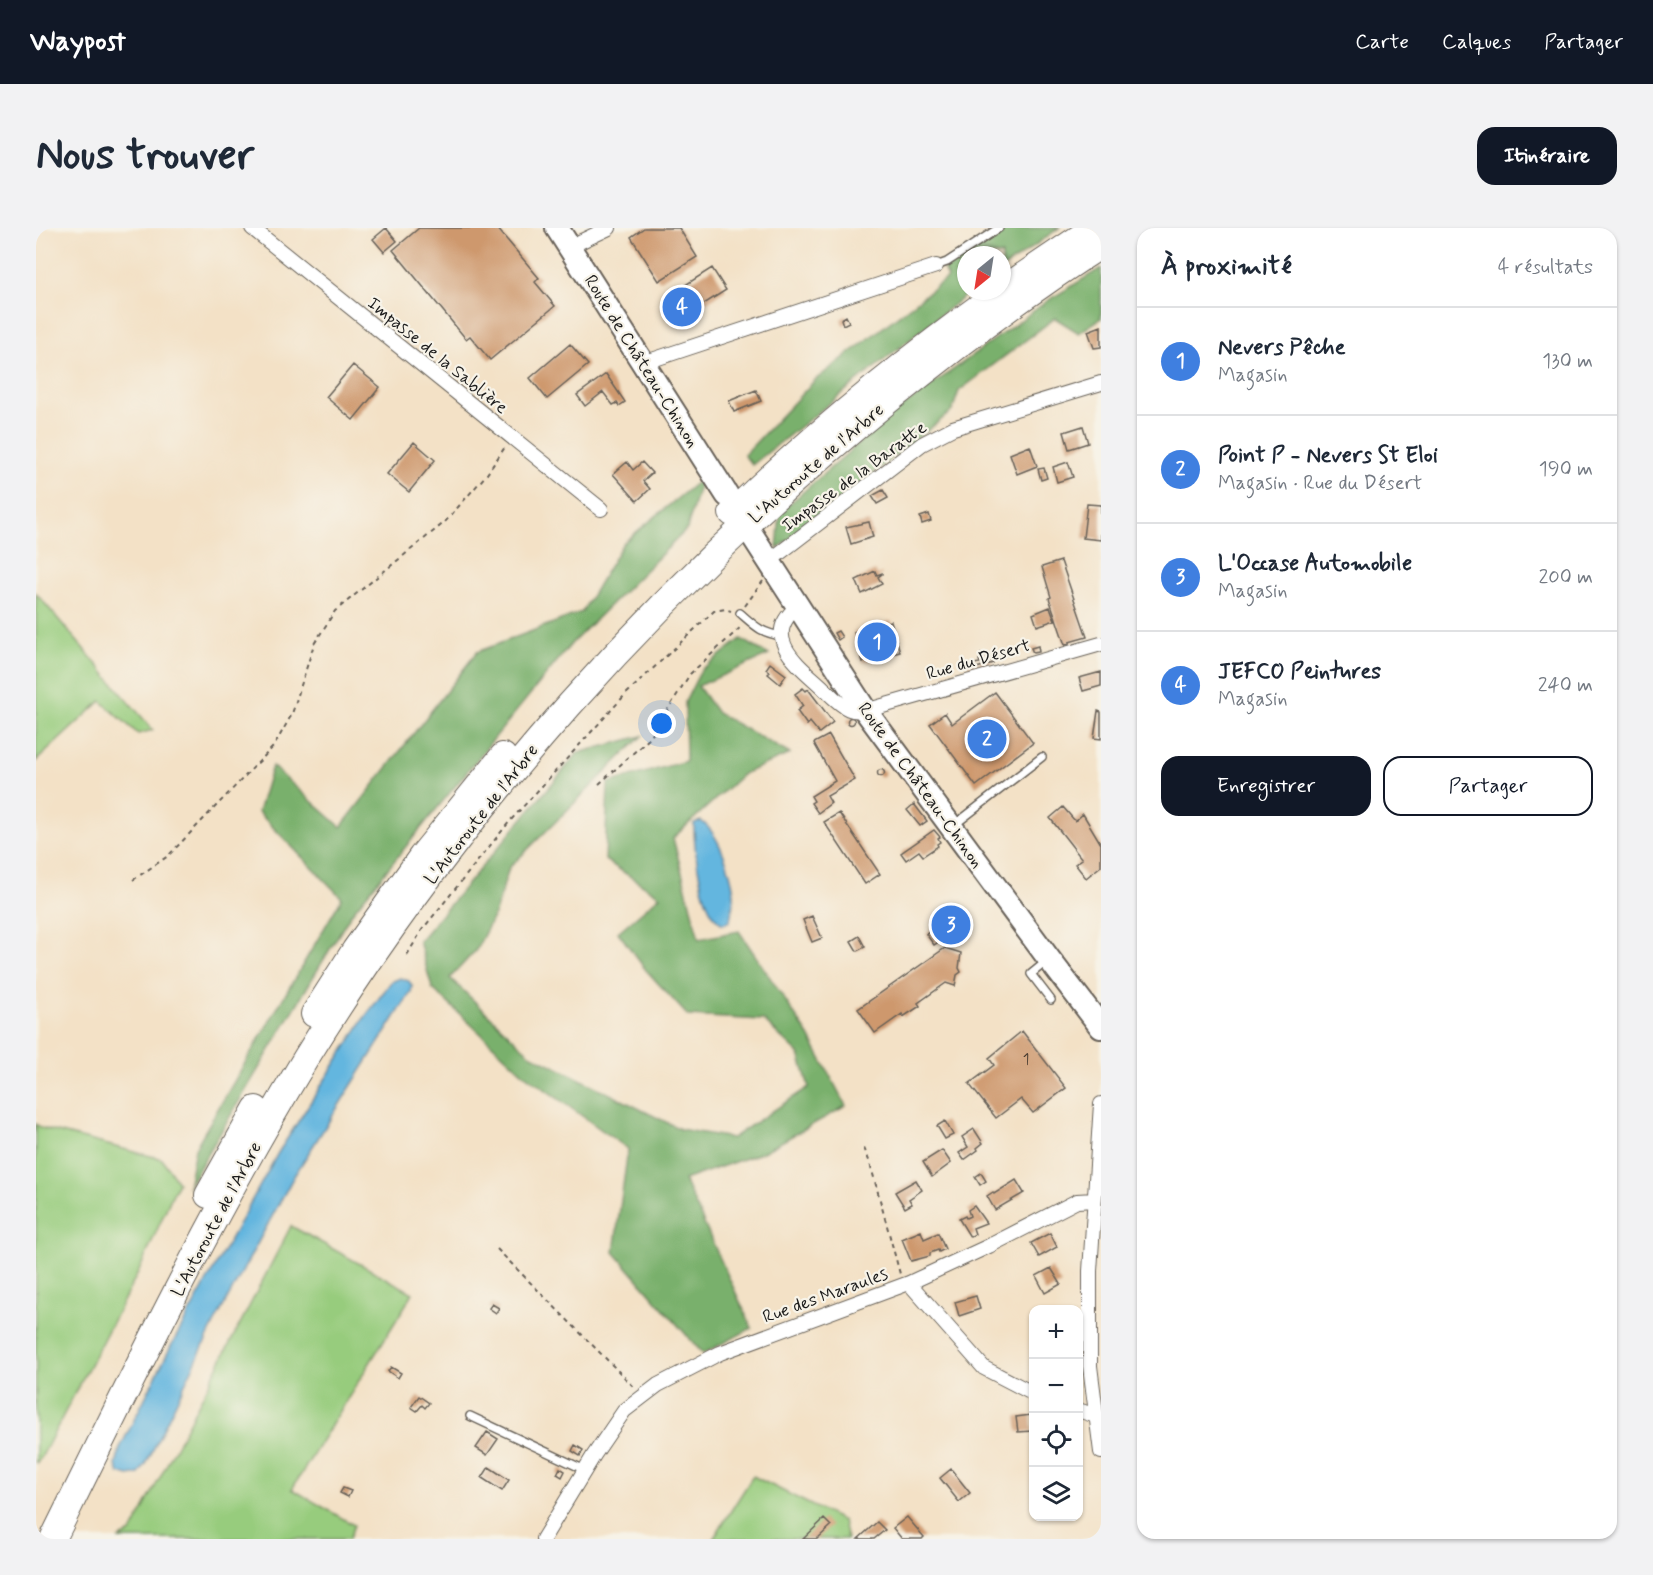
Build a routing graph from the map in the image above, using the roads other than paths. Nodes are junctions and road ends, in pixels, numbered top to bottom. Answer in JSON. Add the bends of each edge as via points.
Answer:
{"nodes":[{"id":1,"x":252,"y":228,"type":"edge"},
{"id":2,"x":557,"y":228,"type":"edge"},
{"id":3,"x":609,"y":228,"type":"edge"},
{"id":4,"x":999,"y":228,"type":"edge"},
{"id":5,"x":1094,"y":228,"type":"edge"},
{"id":6,"x":1101,"y":245,"type":"edge"},
{"id":7,"x":569,"y":248,"type":"junction"},
{"id":8,"x":936,"y":266,"type":"joint"},
{"id":9,"x":1011,"y":285,"type":"edge"},
{"id":10,"x":990,"y":300,"type":"edge"},
{"id":11,"x":643,"y":363,"type":"junction"},
{"id":12,"x":1101,"y":383,"type":"edge"},
{"id":13,"x":727,"y":495,"type":"dead end"},
{"id":14,"x":601,"y":509,"type":"dead end"},
{"id":15,"x":752,"y":535,"type":"dead end"},
{"id":16,"x":770,"y":565,"type":"junction"},
{"id":17,"x":797,"y":607,"type":"junction"},
{"id":18,"x":740,"y":613,"type":"road end"},
{"id":19,"x":782,"y":636,"type":"junction"},
{"id":20,"x":1101,"y":644,"type":"edge"},
{"id":21,"x":865,"y":710,"type":"junction"},
{"id":22,"x":1041,"y":757,"type":"dead end"},
{"id":23,"x":951,"y":827,"type":"junction"},
{"id":24,"x":1049,"y":959,"type":"junction"},
{"id":25,"x":1051,"y":1000,"type":"dead end"},
{"id":26,"x":1101,"y":1027,"type":"edge"},
{"id":27,"x":1101,"y":1104,"type":"edge"},
{"id":28,"x":1094,"y":1200,"type":"junction"},
{"id":29,"x":906,"y":1284,"type":"junction"},
{"id":30,"x":1029,"y":1391,"type":"edge"},
{"id":31,"x":1083,"y":1412,"type":"edge"},
{"id":32,"x":470,"y":1416,"type":"dead end"},
{"id":33,"x":1096,"y":1416,"type":"junction"},
{"id":34,"x":1101,"y":1452,"type":"edge"},
{"id":35,"x":585,"y":1470,"type":"junction"},
{"id":36,"x":36,"y":1535,"type":"edge"},
{"id":37,"x":53,"y":1539,"type":"edge"},
{"id":38,"x":543,"y":1539,"type":"edge"}],
"edges":[{"from":1,"to":14,"type":"street","name":"Impasse de la Sablière"},
{"from":2,"to":7,"type":"main road","name":"Route de Château-Chinon"},
{"from":3,"to":7,"type":"street"},
{"from":4,"to":8,"type":"lane"},
{"from":5,"to":9,"type":"highway","name":"L'Autoroute de l'Arbre"},
{"from":6,"to":37,"type":"highway","name":"L'Autoroute de l'Arbre","via":[[916,378],[762,508],[660,607],[500,787],[371,959],[290,1086],[222,1202]]},
{"from":7,"to":11,"type":"main road","name":"Route de Château-Chinon"},
{"from":8,"to":11,"type":"street"},
{"from":10,"to":36,"type":"highway","name":"L'Autoroute de l'Arbre","via":[[837,418],[718,526],[582,666],[422,856],[355,950],[229,1154]]},
{"from":11,"to":13,"type":"main road","name":"Route de Château-Chinon"},
{"from":12,"to":16,"type":"street","name":"Impasse de la Baratte","via":[[953,428],[921,444]]},
{"from":15,"to":16,"type":"main road","name":"Route de Château-Chinon"},
{"from":16,"to":17,"type":"main road","name":"Route de Château-Chinon"},
{"from":17,"to":19,"type":"street","via":[[783,623]]},
{"from":17,"to":21,"type":"main road","name":"Route de Château-Chinon"},
{"from":18,"to":19,"type":"lane","via":[[767,634]]},
{"from":19,"to":21,"type":"street","via":[[793,660],[842,705],[854,711]]},
{"from":20,"to":21,"type":"street","name":"Rue du Désert"},
{"from":21,"to":23,"type":"main road","name":"Route de Château-Chinon"},
{"from":22,"to":23,"type":"lane"},
{"from":23,"to":24,"type":"main road","name":"Route de Château-Chinon"},
{"from":24,"to":25,"type":"lane","via":[[1031,974]]},
{"from":24,"to":26,"type":"main road","name":"Route de Château-Chinon"},
{"from":27,"to":28,"type":"street"},
{"from":28,"to":29,"type":"street","name":"Rue des Maraules","via":[[1077,1201]]},
{"from":28,"to":33,"type":"street","via":[[1090,1366]]},
{"from":29,"to":30,"type":"street","via":[[984,1368]]},
{"from":29,"to":35,"type":"street","name":"Rue des Maraules","via":[[720,1353],[658,1385],[624,1411]]},
{"from":31,"to":33,"type":"street"},
{"from":32,"to":35,"type":"lane"},
{"from":33,"to":34,"type":"street"},
{"from":35,"to":38,"type":"street","name":"Rue des Maraules"}]}
